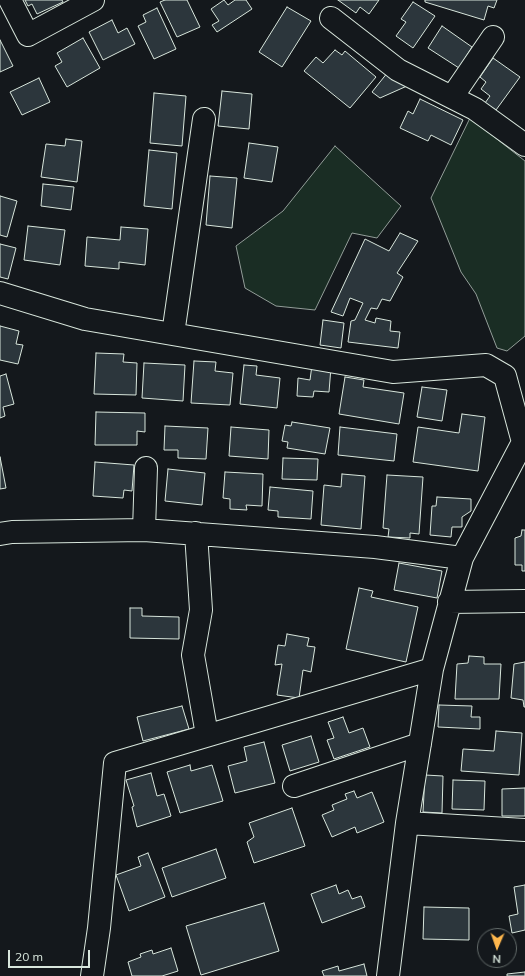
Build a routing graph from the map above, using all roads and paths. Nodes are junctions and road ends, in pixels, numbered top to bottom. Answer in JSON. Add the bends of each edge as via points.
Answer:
{"nodes":[{"id":1,"x":10,"y":0,"type":"edge"},
{"id":2,"x":93,"y":0,"type":"edge"},
{"id":3,"x":332,"y":18,"type":"dead end"},
{"id":4,"x":493,"y":37,"type":"dead end"},
{"id":5,"x":452,"y":97,"type":"junction"},
{"id":6,"x":204,"y":119,"type":"dead end"},
{"id":7,"x":525,"y":145,"type":"edge"},
{"id":8,"x":0,"y":293,"type":"edge"},
{"id":9,"x":173,"y":334,"type":"junction"},
{"id":10,"x":524,"y":440,"type":"edge"},
{"id":11,"x":146,"y":468,"type":"dead end"},
{"id":12,"x":144,"y":530,"type":"junction"},
{"id":13,"x":196,"y":533,"type":"junction"},
{"id":14,"x":0,"y":534,"type":"edge"},
{"id":15,"x":462,"y":558,"type":"junction"},
{"id":16,"x":525,"y":601,"type":"edge"},
{"id":17,"x":449,"y":602,"type":"junction"},
{"id":18,"x":432,"y":668,"type":"junction"},
{"id":19,"x":207,"y":735,"type":"junction"},
{"id":20,"x":420,"y":744,"type":"junction"},
{"id":21,"x":294,"y":786,"type":"dead end"},
{"id":22,"x":407,"y":823,"type":"junction"},
{"id":23,"x":525,"y":830,"type":"edge"},
{"id":24,"x":92,"y":976,"type":"edge"},
{"id":25,"x":388,"y":976,"type":"edge"}],
"edges":[{"from":1,"to":2,"type":"street","via":[[28,35]]},
{"from":3,"to":5,"type":"street","via":[[398,70]]},
{"from":4,"to":5,"type":"street"},
{"from":5,"to":7,"type":"street","via":[[475,109]]},
{"from":6,"to":9,"type":"street"},
{"from":8,"to":9,"type":"street","via":[[85,319]]},
{"from":9,"to":10,"type":"street","via":[[393,372],[486,364],[505,376]]},
{"from":10,"to":15,"type":"street"},
{"from":11,"to":12,"type":"street"},
{"from":12,"to":13,"type":"street"},
{"from":12,"to":14,"type":"street"},
{"from":13,"to":15,"type":"street","via":[[375,547]]},
{"from":13,"to":19,"type":"street","via":[[201,610],[192,655]]},
{"from":15,"to":17,"type":"street"},
{"from":16,"to":17,"type":"street"},
{"from":17,"to":18,"type":"street"},
{"from":18,"to":19,"type":"street"},
{"from":18,"to":20,"type":"street"},
{"from":19,"to":24,"type":"street","via":[[115,763],[100,928]]},
{"from":20,"to":21,"type":"street"},
{"from":20,"to":22,"type":"street"},
{"from":22,"to":23,"type":"street"},
{"from":22,"to":25,"type":"street"}]}
